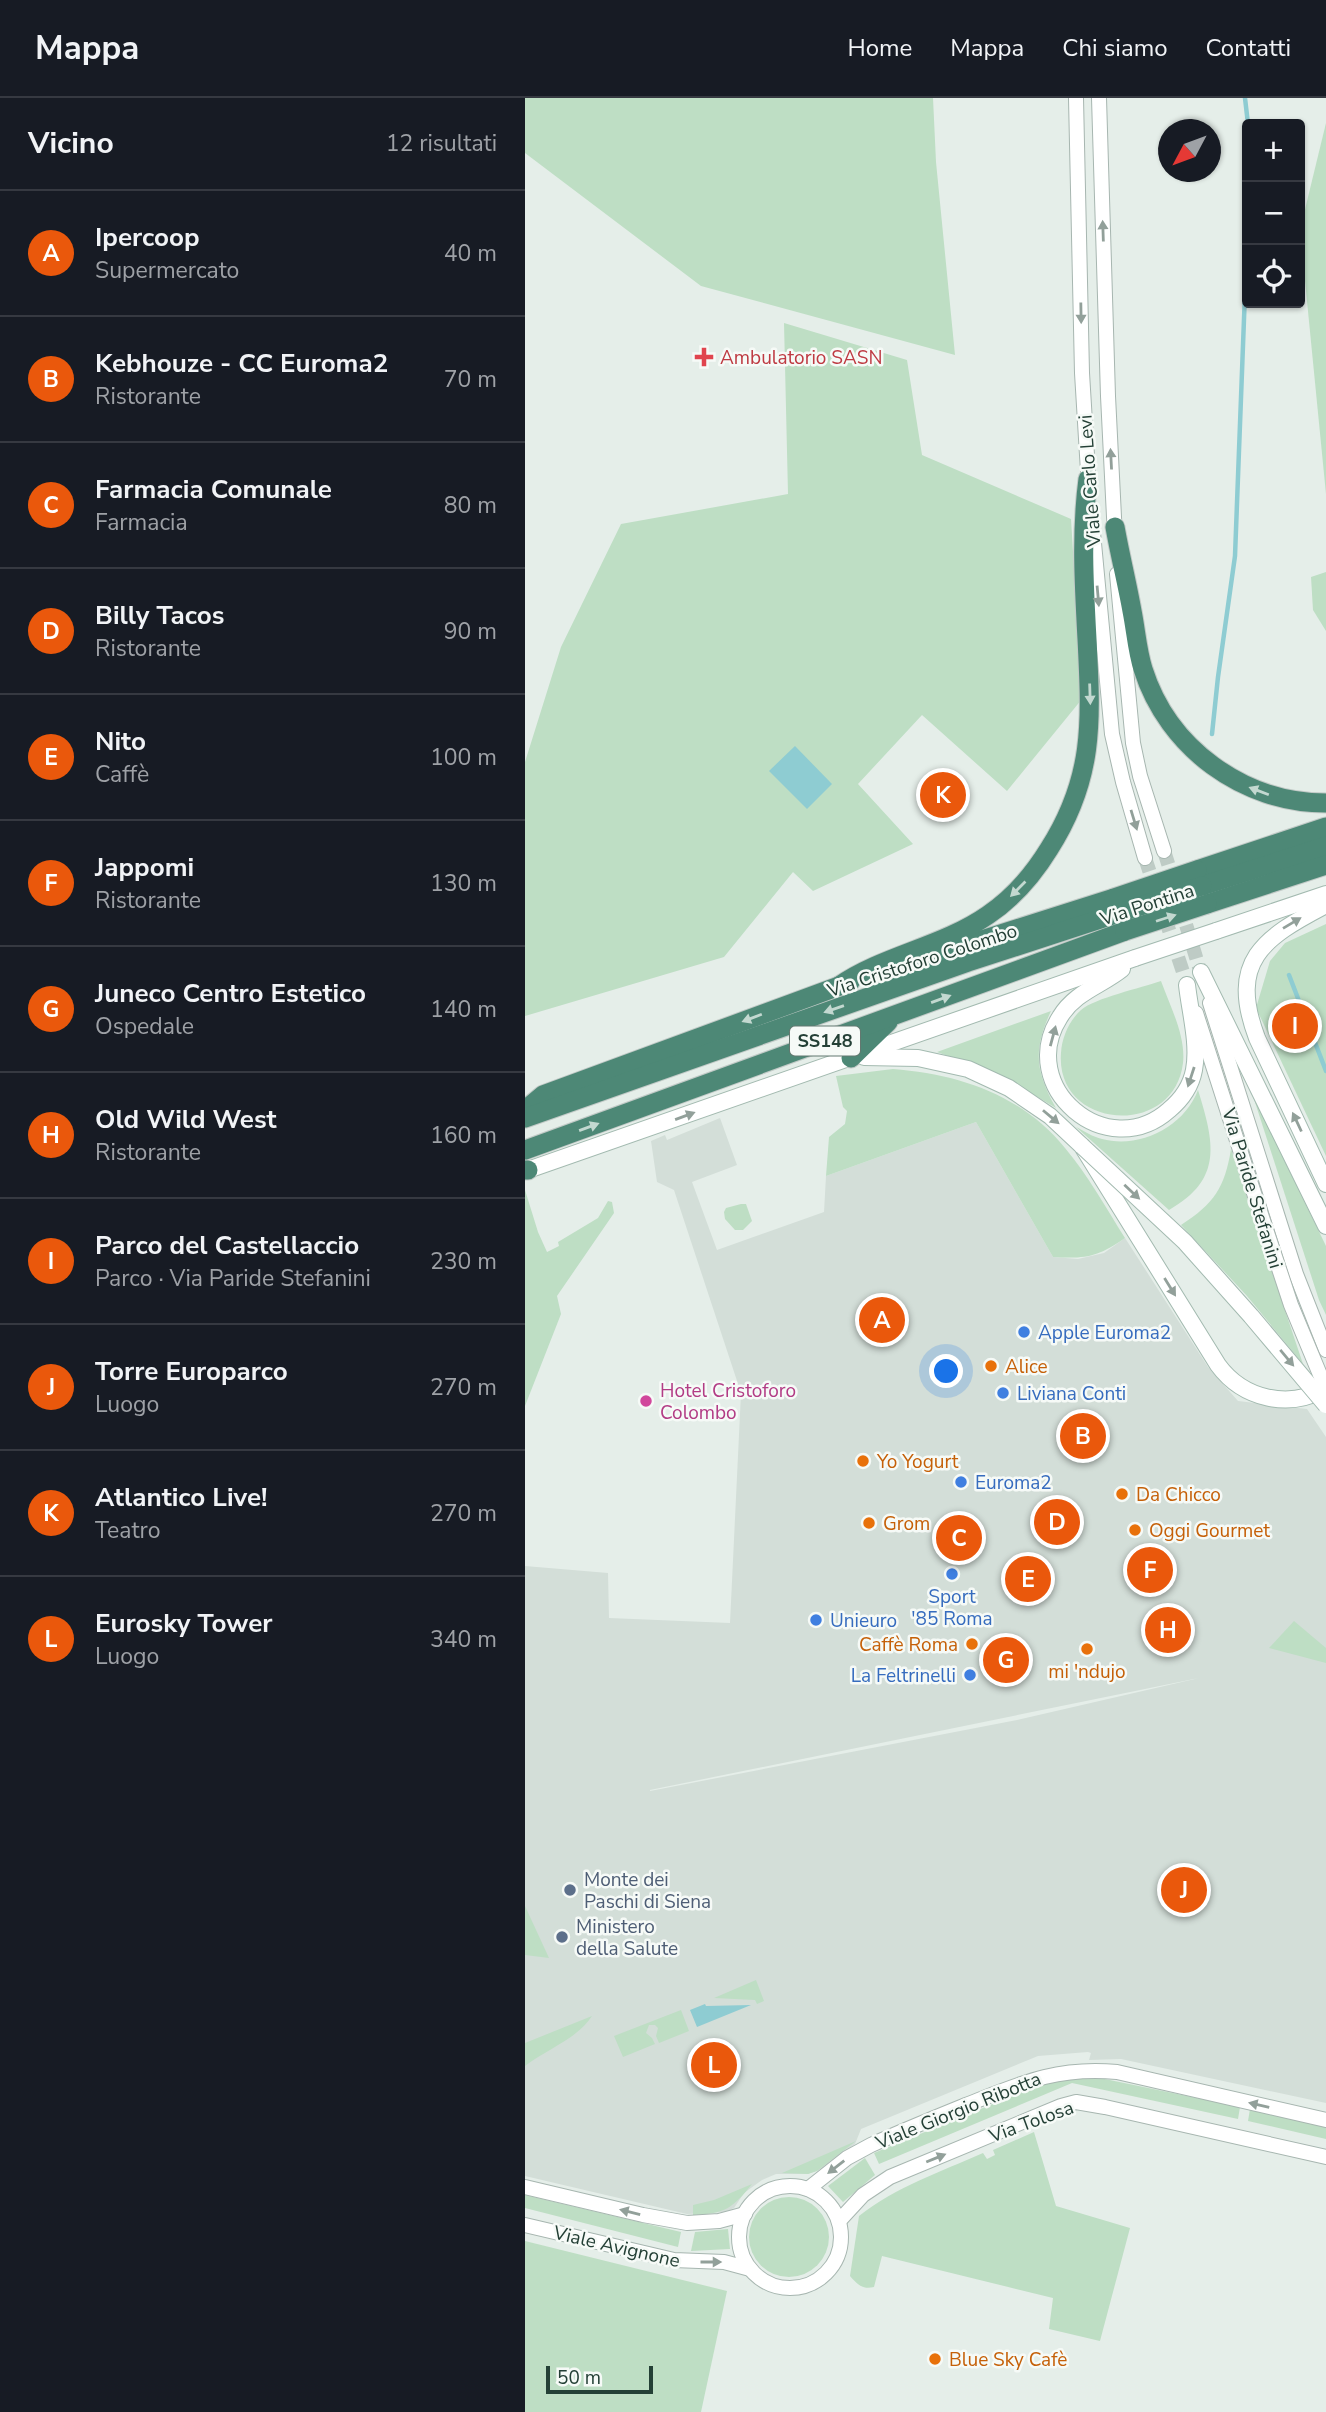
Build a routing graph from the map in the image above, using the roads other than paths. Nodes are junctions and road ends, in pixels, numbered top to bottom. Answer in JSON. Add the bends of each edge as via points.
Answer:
{"nodes":[{"id":1,"x":1076,"y":98,"type":"edge"},
{"id":2,"x":1099,"y":98,"type":"edge"},
{"id":3,"x":1089,"y":479,"type":"junction"},
{"id":4,"x":1115,"y":527,"type":"junction"},
{"id":5,"x":1326,"y":803,"type":"edge"},
{"id":6,"x":1326,"y":827,"type":"edge"},
{"id":7,"x":1326,"y":846,"type":"edge"},
{"id":8,"x":1164,"y":851,"type":"tunnel mouth"},
{"id":9,"x":1146,"y":858,"type":"tunnel mouth"},
{"id":10,"x":1326,"y":865,"type":"edge"},
{"id":11,"x":1202,"y":887,"type":"junction"},
{"id":12,"x":1326,"y":894,"type":"edge"},
{"id":13,"x":1326,"y":905,"type":"edge"},
{"id":14,"x":1120,"y":914,"type":"junction"},
{"id":15,"x":1135,"y":958,"type":"junction"},
{"id":16,"x":968,"y":962,"type":"joint"},
{"id":17,"x":1200,"y":970,"type":"joint"},
{"id":18,"x":1185,"y":979,"type":"joint"},
{"id":19,"x":839,"y":986,"type":"junction"},
{"id":20,"x":908,"y":1011,"type":"junction"},
{"id":21,"x":851,"y":1058,"type":"junction"},
{"id":22,"x":525,"y":1110,"type":"edge"},
{"id":23,"x":525,"y":1118,"type":"edge"},
{"id":24,"x":1081,"y":1146,"type":"junction"},
{"id":25,"x":525,"y":1150,"type":"edge"},
{"id":26,"x":526,"y":1170,"type":"edge"},
{"id":27,"x":1326,"y":1184,"type":"edge"},
{"id":28,"x":1326,"y":1226,"type":"edge"},
{"id":29,"x":1326,"y":1350,"type":"edge"},
{"id":30,"x":1326,"y":1388,"type":"edge"},
{"id":31,"x":1326,"y":1405,"type":"edge"},
{"id":32,"x":1326,"y":2120,"type":"edge"},
{"id":33,"x":1326,"y":2157,"type":"edge"},
{"id":34,"x":525,"y":2187,"type":"edge"},
{"id":35,"x":808,"y":2189,"type":"junction"},
{"id":36,"x":745,"y":2214,"type":"junction"},
{"id":37,"x":839,"y":2221,"type":"junction"},
{"id":38,"x":525,"y":2225,"type":"edge"},
{"id":39,"x":750,"y":2270,"type":"junction"}],
"edges":[{"from":1,"to":3,"type":"street","name":"Viale Carlo Levi","one_way":true},
{"from":4,"to":2,"type":"street","name":"Viale Carlo Levi","one_way":true},
{"from":3,"to":9,"type":"street","name":"Viale Carlo Levi","one_way":true,"via":[[1112,733]]},
{"from":3,"to":19,"type":"highway","one_way":true,"via":[[1083,536],[1090,722],[1080,784],[1058,834],[1023,884],[990,914],[941,940],[862,971]]},
{"from":5,"to":4,"type":"highway","one_way":true,"via":[[1274,797],[1231,778],[1206,761],[1172,726],[1143,669]]},
{"from":4,"to":8,"type":"street","name":"Viale Carlo Levi","via":[[1133,743]]},
{"from":6,"to":11,"type":"highway","name":"Via Cristoforo Colombo"},
{"from":7,"to":11,"type":"highway","name":"Via Pontina","number":"SS148"},
{"from":10,"to":11,"type":"highway","name":"Via Cristoforo Colombo","number":"SS148"},
{"from":11,"to":14,"type":"highway","name":"Via Cristoforo Colombo","number":"SS148","bridge":true},
{"from":11,"to":14,"type":"highway","name":"Via Cristoforo Colombo","bridge":true},
{"from":12,"to":15,"type":"main road","bridge":true},
{"from":27,"to":13,"type":"main road","one_way":true,"via":[[1257,1038],[1246,997],[1253,962],[1265,943],[1284,927]]},
{"from":14,"to":16,"type":"highway","name":"Via Pontina","number":"SS148"},
{"from":14,"to":19,"type":"highway","name":"Via Cristoforo Colombo"},
{"from":20,"to":14,"type":"highway","name":"Via Cristoforo Colombo","number":"SS148","one_way":true},
{"from":18,"to":15,"type":"main road","one_way":true,"via":[[1195,1062],[1181,1097],[1161,1117],[1140,1126],[1111,1128],[1087,1120],[1066,1103],[1053,1081],[1052,1036],[1060,1016],[1076,998]]},
{"from":15,"to":21,"type":"main road"},
{"from":16,"to":23,"type":"highway","name":"Via Cristoforo Colombo","number":"SS148","one_way":true},
{"from":17,"to":28,"type":"main road"},
{"from":17,"to":29,"type":"street","name":"Via Paride Stefanini","via":[[1296,1274]]},
{"from":18,"to":30,"type":"street","name":"Via Paride Stefanini","bridge":true,"via":[[1291,1305]]},
{"from":19,"to":22,"type":"highway","name":"Via Cristoforo Colombo","one_way":true,"via":[[543,1095]]},
{"from":20,"to":21,"type":"highway","via":[[887,1023]]},
{"from":25,"to":20,"type":"highway","name":"Via Cristoforo Colombo","number":"SS148","one_way":true},
{"from":21,"to":24,"type":"main road","one_way":true,"via":[[918,1058],[985,1075],[1038,1106]]},
{"from":26,"to":21,"type":"main road","one_way":true},
{"from":24,"to":30,"type":"main road","one_way":true,"bridge":true,"via":[[1218,1365],[1236,1384],[1261,1397],[1299,1399]]},
{"from":24,"to":31,"type":"main road","one_way":true,"bridge":true,"via":[[1185,1242]]},
{"from":32,"to":35,"type":"street","name":"Viale Giorgio Ribotta","one_way":true,"via":[[1117,2072],[1066,2071],[1029,2080],[871,2145]]},
{"from":37,"to":33,"type":"street","name":"Via Tolosa","one_way":true,"via":[[863,2195],[890,2177],[1072,2103]]},
{"from":36,"to":34,"type":"street","one_way":true,"via":[[687,2223]]},
{"from":35,"to":36,"type":"street","via":[[785,2186],[770,2190]]},
{"from":35,"to":37,"type":"street","via":[[827,2201]]},
{"from":36,"to":39,"type":"street","via":[[740,2245]]},
{"from":37,"to":39,"type":"street","via":[[839,2253],[816,2282],[785,2288],[769,2284]]},
{"from":38,"to":39,"type":"street","name":"Viale Avignone","one_way":true,"via":[[662,2258],[729,2263]]}]}
